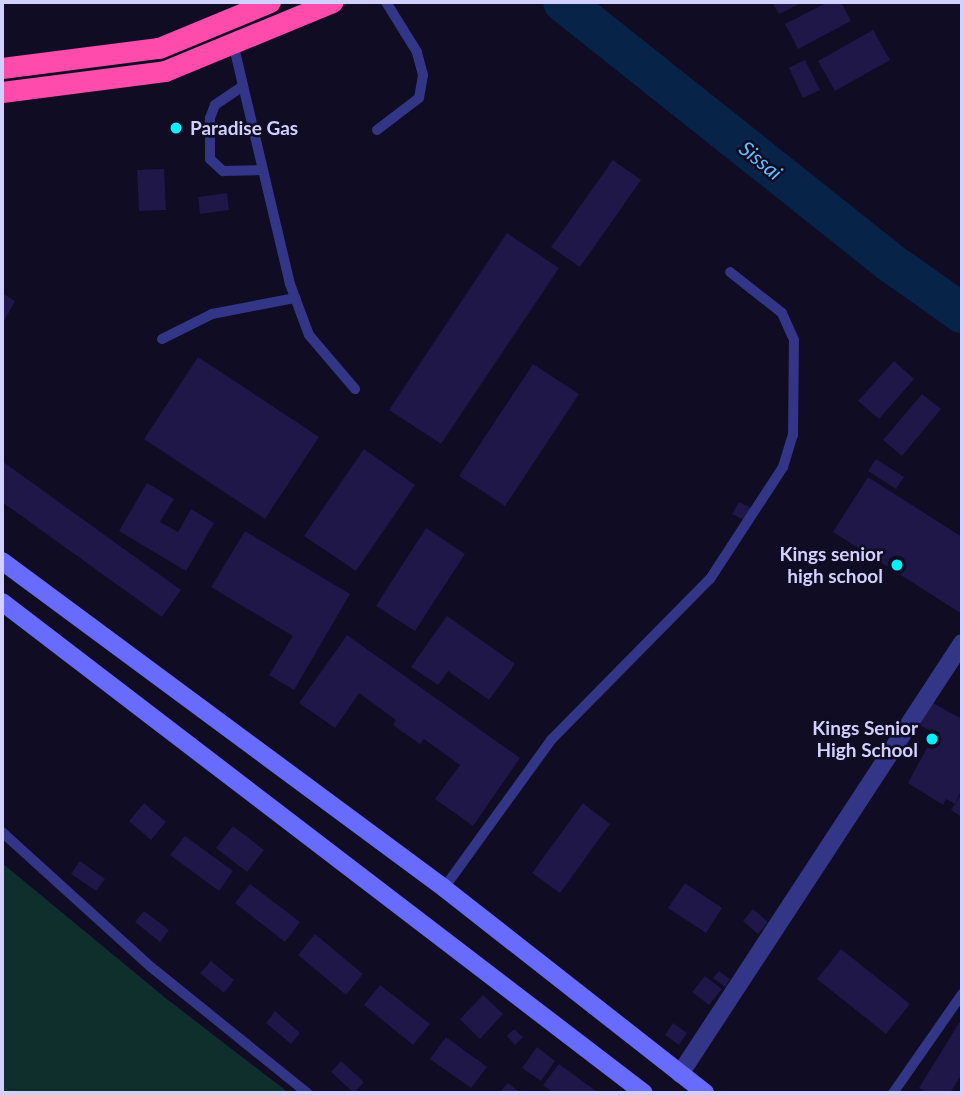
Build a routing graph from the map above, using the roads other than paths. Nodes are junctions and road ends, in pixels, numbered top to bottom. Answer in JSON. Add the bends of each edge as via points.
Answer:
{"nodes":[{"id":1,"x":270,"y":2,"type":"edge"},
{"id":2,"x":332,"y":2,"type":"edge"},
{"id":3,"x":386,"y":2,"type":"edge"},
{"id":4,"x":233,"y":43,"type":"junction"},
{"id":5,"x":2,"y":68,"type":"edge"},
{"id":6,"x":243,"y":86,"type":"junction"},
{"id":7,"x":2,"y":92,"type":"edge"},
{"id":8,"x":377,"y":130,"type":"dead end"},
{"id":9,"x":263,"y":170,"type":"junction"},
{"id":10,"x":730,"y":272,"type":"dead end"},
{"id":11,"x":295,"y":298,"type":"junction"},
{"id":12,"x":163,"y":339,"type":"dead end"},
{"id":13,"x":355,"y":389,"type":"dead end"},
{"id":14,"x":5,"y":569,"type":"edge"},
{"id":15,"x":2,"y":602,"type":"edge"},
{"id":16,"x":962,"y":643,"type":"edge"},
{"id":17,"x":2,"y":832,"type":"edge"},
{"id":18,"x":444,"y":888,"type":"junction"},
{"id":19,"x":962,"y":994,"type":"edge"},
{"id":20,"x":680,"y":1074,"type":"junction"},
{"id":21,"x":307,"y":1093,"type":"edge"},
{"id":22,"x":644,"y":1093,"type":"edge"},
{"id":23,"x":705,"y":1093,"type":"edge"},
{"id":24,"x":893,"y":1093,"type":"edge"}],
"edges":[{"from":1,"to":5,"type":"highway","via":[[159,48]]},
{"from":2,"to":4,"type":"highway"},
{"from":3,"to":8,"type":"lane","via":[[418,52],[423,75],[419,97]]},
{"from":4,"to":6,"type":"lane"},
{"from":4,"to":7,"type":"highway","via":[[165,71]]},
{"from":6,"to":9,"type":"lane"},
{"from":6,"to":9,"type":"lane","via":[[215,105],[210,118],[210,159],[223,171]]},
{"from":9,"to":11,"type":"lane"},
{"from":10,"to":18,"type":"lane","via":[[782,313],[794,340],[793,435],[783,467],[710,579],[551,740]]},
{"from":11,"to":12,"type":"lane","via":[[212,314]]},
{"from":11,"to":13,"type":"lane","via":[[309,335]]},
{"from":14,"to":18,"type":"street"},
{"from":15,"to":22,"type":"street"},
{"from":16,"to":20,"type":"street"},
{"from":17,"to":21,"type":"lane","via":[[151,967]]},
{"from":18,"to":20,"type":"street"},
{"from":19,"to":24,"type":"lane"},
{"from":20,"to":23,"type":"street"}]}
